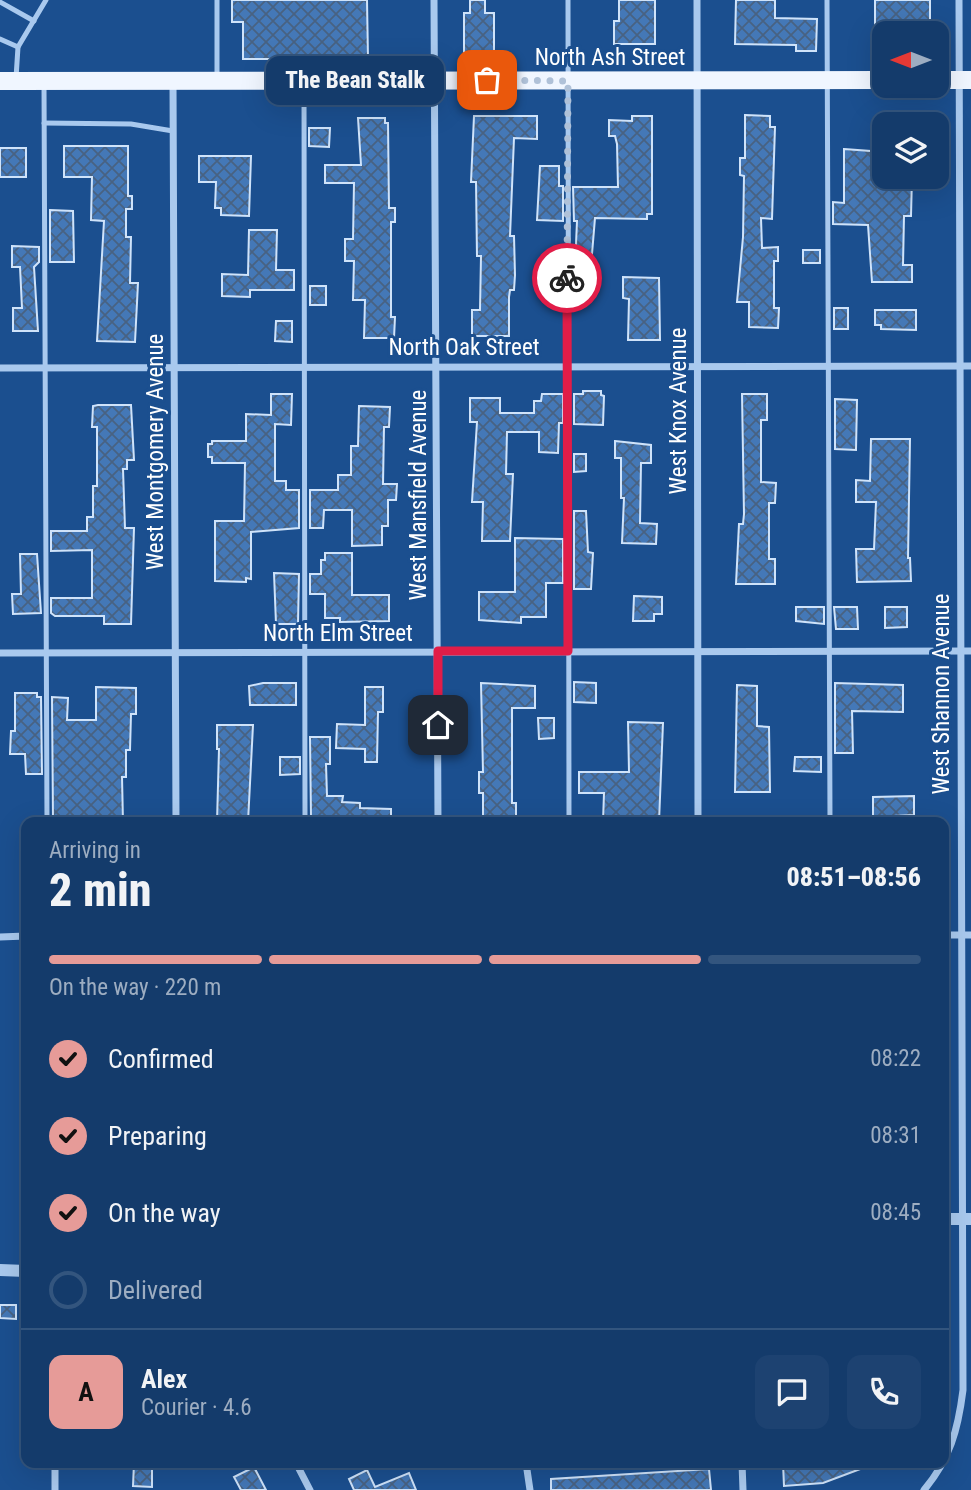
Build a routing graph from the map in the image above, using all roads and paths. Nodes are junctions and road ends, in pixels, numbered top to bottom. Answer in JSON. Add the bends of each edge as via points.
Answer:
{"nodes":[{"id":1,"x":46,"y":0,"type":"edge"},
{"id":2,"x":217,"y":0,"type":"edge"},
{"id":3,"x":434,"y":0,"type":"edge"},
{"id":4,"x":568,"y":0,"type":"edge"},
{"id":5,"x":697,"y":0,"type":"edge"},
{"id":6,"x":827,"y":0,"type":"edge"},
{"id":7,"x":959,"y":0,"type":"edge"},
{"id":8,"x":0,"y":2,"type":"edge"},
{"id":9,"x":34,"y":21,"type":"junction"},
{"id":10,"x":0,"y":39,"type":"edge"},
{"id":11,"x":18,"y":47,"type":"junction"},
{"id":12,"x":433,"y":80,"type":"junction"},
{"id":13,"x":872,"y":80,"type":"edge"},
{"id":14,"x":965,"y":80,"type":"edge"},
{"id":15,"x":304,"y":81,"type":"junction"},
{"id":16,"x":568,"y":81,"type":"junction"},
{"id":17,"x":827,"y":81,"type":"junction"},
{"id":18,"x":8,"y":82,"type":"edge"},
{"id":19,"x":44,"y":82,"type":"junction"},
{"id":20,"x":173,"y":82,"type":"junction"},
{"id":21,"x":217,"y":82,"type":"junction"},
{"id":22,"x":697,"y":82,"type":"junction"},
{"id":23,"x":44,"y":123,"type":"junction"},
{"id":24,"x":173,"y":131,"type":"junction"},
{"id":25,"x":827,"y":365,"type":"junction"},
{"id":26,"x":436,"y":366,"type":"junction"},
{"id":27,"x":566,"y":366,"type":"junction"},
{"id":28,"x":697,"y":366,"type":"junction"},
{"id":29,"x":959,"y":366,"type":"junction"},
{"id":30,"x":971,"y":366,"type":"edge"},
{"id":31,"x":305,"y":367,"type":"junction"},
{"id":32,"x":0,"y":368,"type":"edge"},
{"id":33,"x":44,"y":368,"type":"junction"},
{"id":34,"x":173,"y":368,"type":"junction"},
{"id":35,"x":697,"y":650,"type":"junction"},
{"id":36,"x":438,"y":651,"type":"junction"},
{"id":37,"x":568,"y":651,"type":"junction"},
{"id":38,"x":828,"y":651,"type":"junction"},
{"id":39,"x":961,"y":651,"type":"junction"},
{"id":40,"x":971,"y":651,"type":"edge"},
{"id":41,"x":0,"y":653,"type":"edge"},
{"id":42,"x":175,"y":653,"type":"junction"},
{"id":43,"x":305,"y":653,"type":"junction"},
{"id":44,"x":46,"y":654,"type":"junction"},
{"id":45,"x":47,"y":817,"type":"edge"},
{"id":46,"x":176,"y":817,"type":"edge"},
{"id":47,"x":305,"y":817,"type":"edge"},
{"id":48,"x":438,"y":817,"type":"edge"},
{"id":49,"x":569,"y":817,"type":"edge"},
{"id":50,"x":698,"y":817,"type":"edge"},
{"id":51,"x":830,"y":817,"type":"edge"},
{"id":52,"x":949,"y":935,"type":"edge"},
{"id":53,"x":961,"y":935,"type":"junction"},
{"id":54,"x":971,"y":935,"type":"edge"},
{"id":55,"x":21,"y":936,"type":"edge"},
{"id":56,"x":0,"y":937,"type":"edge"},
{"id":57,"x":966,"y":1219,"type":"edge"},
{"id":58,"x":0,"y":1270,"type":"edge"},
{"id":59,"x":21,"y":1270,"type":"edge"},
{"id":60,"x":949,"y":1454,"type":"edge"},
{"id":61,"x":55,"y":1468,"type":"edge"},
{"id":62,"x":299,"y":1468,"type":"edge"},
{"id":63,"x":527,"y":1468,"type":"edge"},
{"id":64,"x":742,"y":1468,"type":"edge"},
{"id":65,"x":943,"y":1468,"type":"edge"},
{"id":66,"x":55,"y":1490,"type":"edge"},
{"id":67,"x":310,"y":1490,"type":"edge"},
{"id":68,"x":530,"y":1490,"type":"edge"},
{"id":69,"x":743,"y":1490,"type":"edge"},
{"id":70,"x":924,"y":1490,"type":"edge"}],
"edges":[{"from":1,"to":9,"type":"lane"},
{"from":2,"to":21,"type":"lane"},
{"from":3,"to":12,"type":"street","name":"West Mansfield Avenue"},
{"from":4,"to":16,"type":"lane"},
{"from":5,"to":22,"type":"street","name":"West Knox Avenue"},
{"from":6,"to":17,"type":"lane"},
{"from":7,"to":14,"type":"street","name":"West Shannon Avenue"},
{"from":8,"to":9,"type":"lane"},
{"from":9,"to":11,"type":"lane"},
{"from":10,"to":11,"type":"lane"},
{"from":11,"to":18,"type":"lane"},
{"from":12,"to":15,"type":"main road","name":"North Ash Street"},
{"from":12,"to":16,"type":"main road","name":"North Ash Street"},
{"from":12,"to":26,"type":"street","name":"West Mansfield Avenue"},
{"from":13,"to":17,"type":"main road","name":"North Ash Street"},
{"from":14,"to":29,"type":"street","name":"West Shannon Avenue"},
{"from":15,"to":21,"type":"main road","name":"North Ash Street"},
{"from":15,"to":31,"type":"lane"},
{"from":16,"to":22,"type":"main road","name":"North Ash Street"},
{"from":16,"to":27,"type":"lane"},
{"from":17,"to":22,"type":"main road","name":"North Ash Street"},
{"from":17,"to":25,"type":"lane"},
{"from":18,"to":19,"type":"main road","name":"North Ash Street"},
{"from":19,"to":20,"type":"main road","name":"North Ash Street"},
{"from":19,"to":23,"type":"lane"},
{"from":20,"to":21,"type":"main road","name":"North Ash Street"},
{"from":20,"to":24,"type":"street","name":"West Montgomery Avenue"},
{"from":22,"to":28,"type":"street","name":"West Knox Avenue"},
{"from":23,"to":24,"type":"lane","via":[[131,124]]},
{"from":23,"to":33,"type":"lane"},
{"from":24,"to":34,"type":"street","name":"West Montgomery Avenue"},
{"from":25,"to":28,"type":"street","name":"North Oak Street"},
{"from":25,"to":29,"type":"street","name":"North Oak Street"},
{"from":25,"to":38,"type":"lane"},
{"from":26,"to":27,"type":"street","name":"North Oak Street"},
{"from":26,"to":31,"type":"street","name":"North Oak Street"},
{"from":26,"to":36,"type":"street","name":"West Mansfield Avenue"},
{"from":27,"to":28,"type":"street","name":"North Oak Street"},
{"from":27,"to":37,"type":"lane"},
{"from":28,"to":35,"type":"street","name":"West Knox Avenue"},
{"from":29,"to":30,"type":"street","name":"North Oak Street"},
{"from":29,"to":39,"type":"street","name":"West Shannon Avenue"},
{"from":31,"to":34,"type":"street","name":"North Oak Street"},
{"from":31,"to":43,"type":"lane"},
{"from":32,"to":33,"type":"street","name":"North Oak Street"},
{"from":33,"to":34,"type":"street","name":"North Oak Street"},
{"from":33,"to":44,"type":"lane"},
{"from":34,"to":42,"type":"street","name":"West Montgomery Avenue"},
{"from":35,"to":37,"type":"street","name":"North Elm Street"},
{"from":35,"to":38,"type":"street","name":"North Elm Street"},
{"from":35,"to":50,"type":"street","name":"West Knox Avenue"},
{"from":36,"to":37,"type":"street","name":"North Elm Street"},
{"from":36,"to":43,"type":"street","name":"North Elm Street"},
{"from":36,"to":48,"type":"street","name":"West Mansfield Avenue"},
{"from":37,"to":49,"type":"lane"},
{"from":38,"to":39,"type":"street","name":"North Elm Street"},
{"from":38,"to":51,"type":"lane"},
{"from":39,"to":40,"type":"street","name":"North Elm Street"},
{"from":39,"to":53,"type":"street","name":"West Shannon Avenue"},
{"from":41,"to":44,"type":"street","name":"North Elm Street"},
{"from":42,"to":43,"type":"street","name":"North Elm Street"},
{"from":42,"to":44,"type":"street","name":"North Elm Street"},
{"from":42,"to":46,"type":"street","name":"West Montgomery Avenue"},
{"from":43,"to":47,"type":"lane"},
{"from":44,"to":45,"type":"lane"},
{"from":52,"to":53,"type":"street"},
{"from":53,"to":54,"type":"street"},
{"from":53,"to":57,"type":"street","name":"West Shannon Avenue"},
{"from":55,"to":56,"type":"street"},
{"from":57,"to":60,"type":"street","name":"West Shannon Avenue","via":[[963,1390]]},
{"from":58,"to":59,"type":"street"},
{"from":61,"to":66,"type":"street"},
{"from":62,"to":67,"type":"street"},
{"from":63,"to":68,"type":"street"},
{"from":64,"to":69,"type":"street"},
{"from":65,"to":70,"type":"street","name":"West Shannon Avenue"}]}
